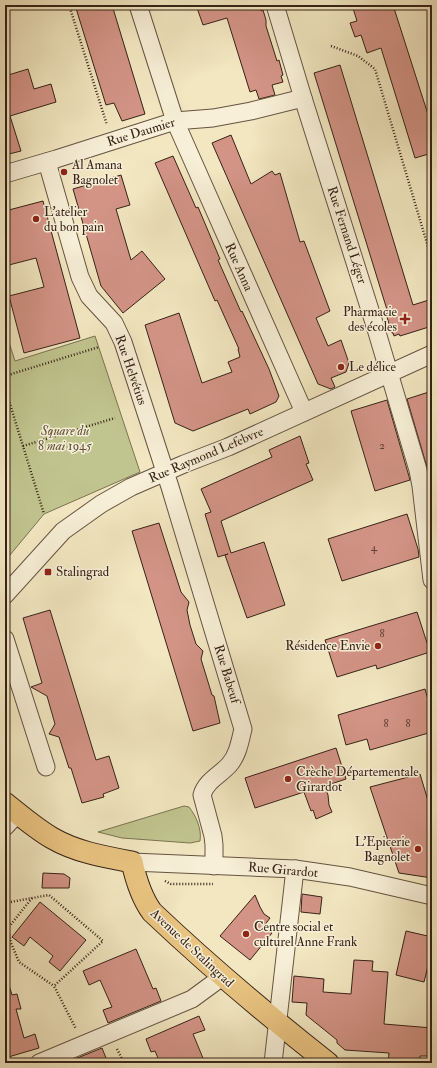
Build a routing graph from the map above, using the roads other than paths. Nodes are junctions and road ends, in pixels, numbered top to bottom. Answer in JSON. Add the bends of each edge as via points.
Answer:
{"nodes":[{"id":1,"x":138,"y":5,"type":"edge"},
{"id":2,"x":275,"y":5,"type":"edge"},
{"id":3,"x":303,"y":98,"type":"junction"},
{"id":4,"x":174,"y":121,"type":"junction"},
{"id":5,"x":48,"y":162,"type":"junction"},
{"id":6,"x":5,"y":174,"type":"edge"},
{"id":7,"x":432,"y":354,"type":"edge"},
{"id":8,"x":389,"y":373,"type":"junction"},
{"id":9,"x":304,"y":412,"type":"junction"},
{"id":10,"x":164,"y":472,"type":"junction"},
{"id":11,"x":432,"y":580,"type":"edge"},
{"id":12,"x":5,"y":595,"type":"edge"},
{"id":13,"x":5,"y":639,"type":"edge"},
{"id":14,"x":46,"y":767,"type":"dead end"},
{"id":15,"x":9,"y":814,"type":"edge"},
{"id":16,"x":132,"y":862,"type":"junction"},
{"id":17,"x":214,"y":866,"type":"junction"},
{"id":18,"x":295,"y":869,"type":"junction"},
{"id":19,"x":432,"y":896,"type":"edge"},
{"id":20,"x":222,"y":977,"type":"junction"},
{"id":21,"x":277,"y":1023,"type":"junction"},
{"id":22,"x":39,"y":1063,"type":"edge"},
{"id":23,"x":273,"y":1063,"type":"edge"},
{"id":24,"x":328,"y":1063,"type":"edge"}],
"edges":[{"from":1,"to":4,"type":"street","name":"Rue Anna"},
{"from":2,"to":3,"type":"street","name":"Rue Fernand Léger"},
{"from":3,"to":4,"type":"street","name":"Rue Daumier","via":[[213,118]]},
{"from":3,"to":8,"type":"street","name":"Rue Fernand Léger"},
{"from":4,"to":5,"type":"street","name":"Rue Daumier"},
{"from":4,"to":9,"type":"street","name":"Rue Anna"},
{"from":5,"to":6,"type":"street","name":"Rue Daumier"},
{"from":5,"to":10,"type":"street","name":"Rue Helvétius","via":[[80,277],[89,296],[114,323],[120,336]]},
{"from":7,"to":8,"type":"street","name":"Rue Raymond Lefebvre"},
{"from":8,"to":9,"type":"street","name":"Rue Raymond Lefebvre"},
{"from":8,"to":11,"type":"street","name":"Rue Fernand Léger","via":[[418,470]]},
{"from":9,"to":10,"type":"street","name":"Rue Raymond Lefebvre","via":[[228,447]]},
{"from":10,"to":12,"type":"street","name":"Rue Raymond Lefebvre","via":[[107,501],[63,531]]},
{"from":10,"to":17,"type":"street","name":"Rue Babeuf","via":[[243,729],[238,748],[230,763],[207,783],[202,795],[213,836]]},
{"from":13,"to":14,"type":"street"},
{"from":15,"to":16,"type":"main road","via":[[66,845]]},
{"from":16,"to":17,"type":"street","name":"Rue Girardot"},
{"from":16,"to":20,"type":"main road","name":"Avenue de Stalingrad","via":[[138,885],[152,912]]},
{"from":17,"to":18,"type":"street","name":"Rue Girardot"},
{"from":18,"to":19,"type":"street","name":"Rue Girardot","via":[[350,877]]},
{"from":18,"to":21,"type":"street"},
{"from":20,"to":21,"type":"main road","name":"Avenue de Stalingrad"},
{"from":20,"to":22,"type":"street","via":[[192,999]]},
{"from":21,"to":23,"type":"street"},
{"from":21,"to":24,"type":"main road","name":"Avenue de Stalingrad"}]}
